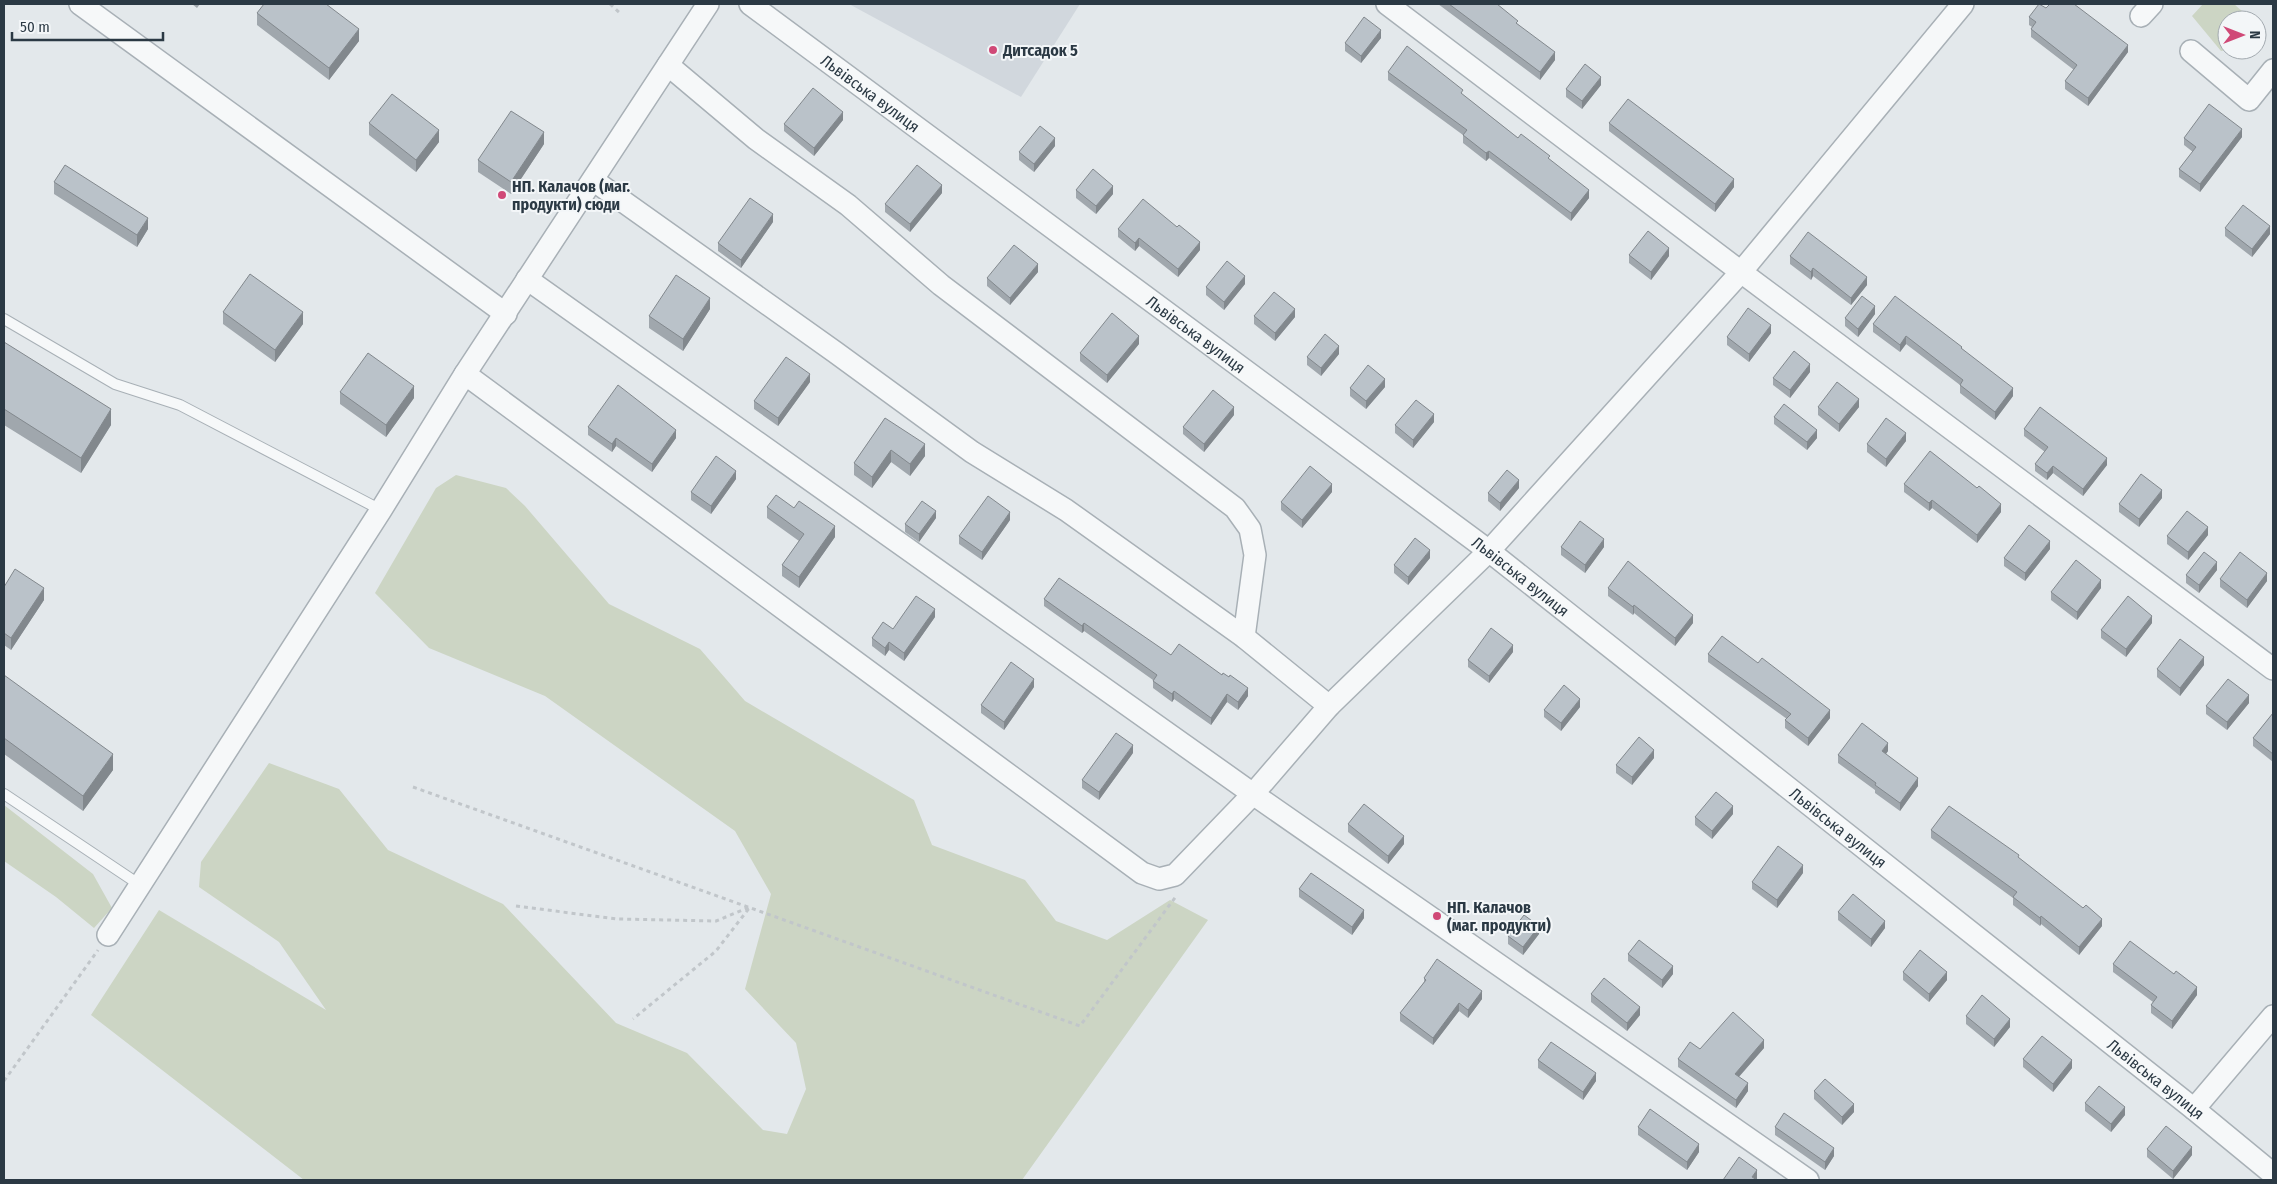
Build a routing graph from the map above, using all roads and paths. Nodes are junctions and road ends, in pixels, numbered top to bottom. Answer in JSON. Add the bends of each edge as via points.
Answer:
{"nodes":[{"id":1,"x":80,"y":4,"type":"edge"},
{"id":2,"x":610,"y":4,"type":"edge"},
{"id":3,"x":708,"y":4,"type":"edge"},
{"id":4,"x":750,"y":4,"type":"edge"},
{"id":5,"x":1387,"y":4,"type":"edge"},
{"id":6,"x":1963,"y":4,"type":"edge"},
{"id":7,"x":621,"y":14,"type":"dead end"},
{"id":8,"x":2192,"y":52,"type":"dead end"},
{"id":9,"x":668,"y":65,"type":"junction"},
{"id":10,"x":2273,"y":70,"type":"edge"},
{"id":11,"x":593,"y":180,"type":"junction"},
{"id":12,"x":1741,"y":272,"type":"junction"},
{"id":13,"x":527,"y":279,"type":"junction"},
{"id":14,"x":506,"y":314,"type":"junction"},
{"id":15,"x":4,"y":319,"type":"edge"},
{"id":16,"x":465,"y":374,"type":"junction"},
{"id":17,"x":381,"y":510,"type":"junction"},
{"id":18,"x":1489,"y":551,"type":"junction"},
{"id":19,"x":1244,"y":637,"type":"junction"},
{"id":20,"x":2273,"y":669,"type":"edge"},
{"id":21,"x":1328,"y":706,"type":"junction"},
{"id":22,"x":412,"y":787,"type":"dead end"},
{"id":23,"x":4,"y":794,"type":"edge"},
{"id":24,"x":1253,"y":794,"type":"junction"},
{"id":25,"x":140,"y":885,"type":"junction"},
{"id":26,"x":1181,"y":890,"type":"dead end"},
{"id":27,"x":516,"y":906,"type":"dead end"},
{"id":28,"x":750,"y":907,"type":"junction"},
{"id":29,"x":108,"y":935,"type":"joint"},
{"id":30,"x":2273,"y":1016,"type":"edge"},
{"id":31,"x":632,"y":1019,"type":"dead end"},
{"id":32,"x":4,"y":1081,"type":"edge"},
{"id":33,"x":2194,"y":1108,"type":"junction"},
{"id":34,"x":2273,"y":1174,"type":"edge"},
{"id":35,"x":1808,"y":1180,"type":"edge"}],
"edges":[{"from":1,"to":14,"type":"street"},
{"from":2,"to":7,"type":"path"},
{"from":3,"to":9,"type":"street"},
{"from":4,"to":18,"type":"street","name":"Львівська вулиця"},
{"from":5,"to":12,"type":"street"},
{"from":6,"to":12,"type":"street"},
{"from":8,"to":10,"type":"street","via":[[2249,100]]},
{"from":9,"to":11,"type":"street"},
{"from":9,"to":19,"type":"street","via":[[756,139],[848,204],[941,284],[1235,508],[1250,529],[1255,555]]},
{"from":11,"to":13,"type":"street"},
{"from":11,"to":19,"type":"street","via":[[972,452],[1066,510]]},
{"from":12,"to":18,"type":"street"},
{"from":12,"to":20,"type":"street"},
{"from":13,"to":14,"type":"street"},
{"from":13,"to":24,"type":"street"},
{"from":14,"to":16,"type":"street"},
{"from":15,"to":17,"type":"lane","via":[[115,384],[180,405]]},
{"from":16,"to":17,"type":"street"},
{"from":16,"to":24,"type":"street","via":[[1142,872],[1159,879],[1175,874]]},
{"from":17,"to":25,"type":"street"},
{"from":18,"to":21,"type":"street"},
{"from":18,"to":33,"type":"street","name":"Львівська вулиця"},
{"from":19,"to":21,"type":"street"},
{"from":21,"to":24,"type":"street"},
{"from":22,"to":28,"type":"path"},
{"from":23,"to":25,"type":"lane"},
{"from":24,"to":35,"type":"street"},
{"from":25,"to":29,"type":"street"},
{"from":26,"to":28,"type":"path","via":[[1080,1026]]},
{"from":27,"to":28,"type":"path","via":[[617,919],[716,921]]},
{"from":28,"to":31,"type":"path","via":[[716,950]]},
{"from":29,"to":32,"type":"path"},
{"from":30,"to":33,"type":"street"},
{"from":33,"to":34,"type":"street","name":"Львівська вулиця"}]}
